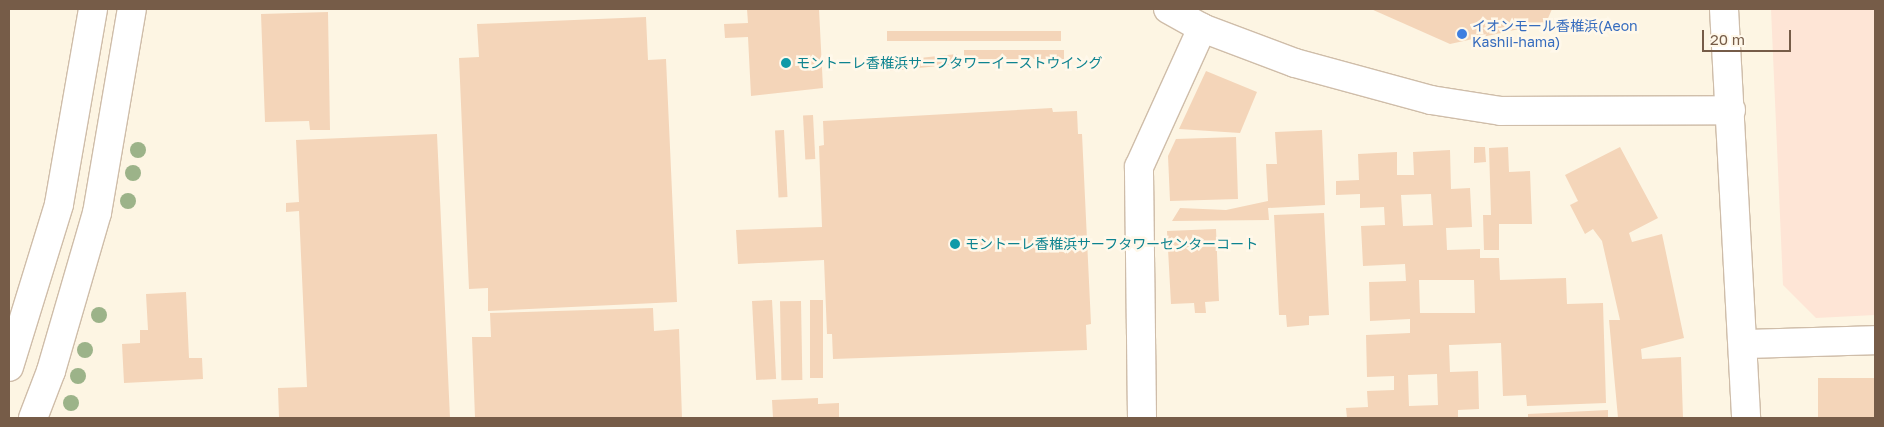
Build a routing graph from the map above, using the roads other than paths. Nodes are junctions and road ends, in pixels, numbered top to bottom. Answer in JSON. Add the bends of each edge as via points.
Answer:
{"nodes":[{"id":1,"x":93,"y":9,"type":"edge"},
{"id":2,"x":132,"y":9,"type":"edge"},
{"id":3,"x":1168,"y":9,"type":"edge"},
{"id":4,"x":1724,"y":9,"type":"edge"},
{"id":5,"x":1202,"y":28,"type":"junction"},
{"id":6,"x":1731,"y":110,"type":"junction"},
{"id":7,"x":1875,"y":340,"type":"edge"},
{"id":8,"x":1744,"y":344,"type":"junction"},
{"id":9,"x":9,"y":367,"type":"edge"},
{"id":10,"x":33,"y":418,"type":"edge"},
{"id":11,"x":1142,"y":418,"type":"edge"},
{"id":12,"x":1746,"y":418,"type":"edge"}],
"edges":[{"from":1,"to":9,"type":"street","via":[[59,204]]},
{"from":2,"to":10,"type":"street","via":[[97,213],[52,371]]},
{"from":3,"to":5,"type":"street"},
{"from":4,"to":6,"type":"street"},
{"from":5,"to":6,"type":"street","via":[[1295,63],[1457,104],[1501,111]]},
{"from":5,"to":11,"type":"street","via":[[1139,167]]},
{"from":6,"to":8,"type":"street"},
{"from":7,"to":8,"type":"street"},
{"from":8,"to":12,"type":"street"}]}
